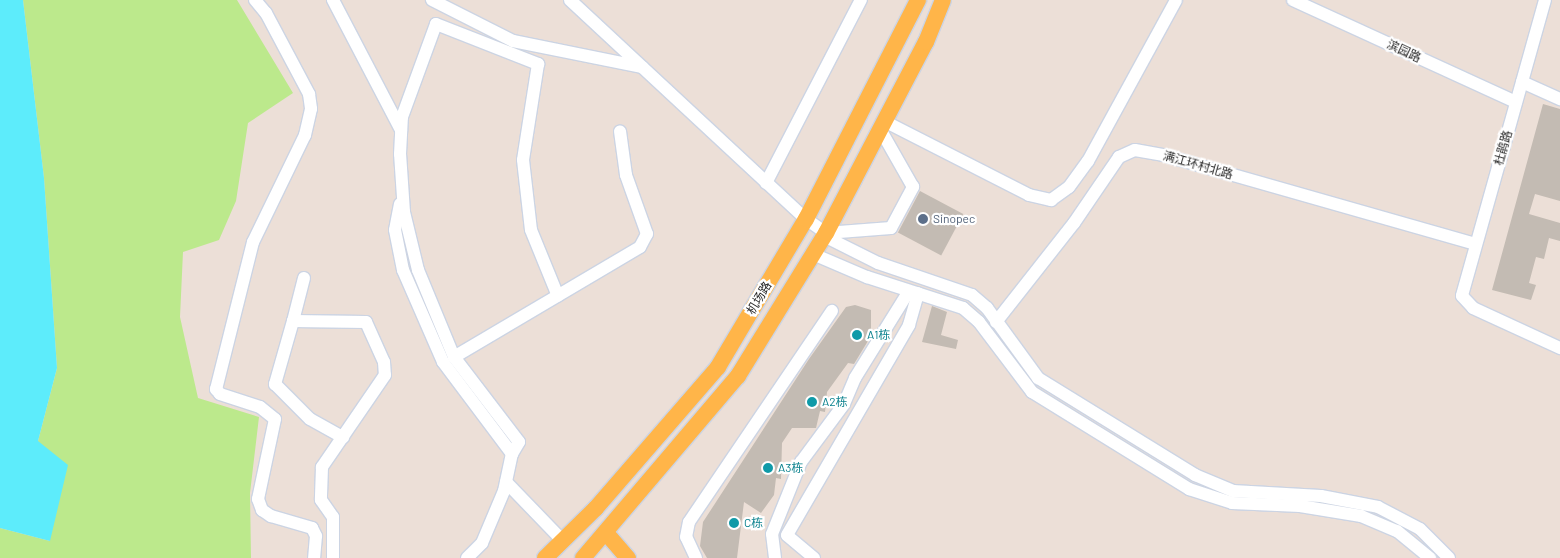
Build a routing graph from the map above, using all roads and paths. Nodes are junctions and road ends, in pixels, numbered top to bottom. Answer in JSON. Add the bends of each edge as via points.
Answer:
{"nodes":[{"id":1,"x":255,"y":0,"type":"edge"},
{"id":2,"x":333,"y":0,"type":"edge"},
{"id":3,"x":432,"y":0,"type":"edge"},
{"id":4,"x":570,"y":0,"type":"edge"},
{"id":5,"x":861,"y":0,"type":"edge"},
{"id":6,"x":918,"y":0,"type":"edge"},
{"id":7,"x":943,"y":0,"type":"edge"},
{"id":8,"x":1176,"y":0,"type":"edge"},
{"id":9,"x":1293,"y":0,"type":"edge"},
{"id":10,"x":1545,"y":0,"type":"edge"},
{"id":11,"x":642,"y":67,"type":"junction"},
{"id":12,"x":1522,"y":82,"type":"junction"},
{"id":13,"x":1560,"y":99,"type":"edge"},
{"id":14,"x":1516,"y":102,"type":"junction"},
{"id":15,"x":882,"y":125,"type":"junction"},
{"id":16,"x":401,"y":130,"type":"junction"},
{"id":17,"x":620,"y":131,"type":"dead end"},
{"id":18,"x":766,"y":183,"type":"junction"},
{"id":19,"x":402,"y":192,"type":"junction"},
{"id":20,"x":806,"y":219,"type":"junction"},
{"id":21,"x":825,"y":235,"type":"junction"},
{"id":22,"x":1475,"y":244,"type":"junction"},
{"id":23,"x":813,"y":254,"type":"junction"},
{"id":24,"x":304,"y":278,"type":"dead end"},
{"id":25,"x":914,"y":292,"type":"junction"},
{"id":26,"x":558,"y":296,"type":"junction"},
{"id":27,"x":832,"y":312,"type":"dead end"},
{"id":28,"x":293,"y":321,"type":"junction"},
{"id":29,"x":996,"y":322,"type":"junction"},
{"id":30,"x":1560,"y":348,"type":"edge"},
{"id":31,"x":454,"y":357,"type":"junction"},
{"id":32,"x":343,"y":436,"type":"junction"},
{"id":33,"x":512,"y":454,"type":"junction"},
{"id":34,"x":506,"y":482,"type":"junction"},
{"id":35,"x":607,"y":534,"type":"junction"},
{"id":36,"x":563,"y":541,"type":"junction"},
{"id":37,"x":592,"y":555,"type":"edge"},
{"id":38,"x":314,"y":558,"type":"edge"},
{"id":39,"x":333,"y":558,"type":"edge"},
{"id":40,"x":467,"y":558,"type":"edge"},
{"id":41,"x":545,"y":558,"type":"edge"},
{"id":42,"x":628,"y":558,"type":"edge"},
{"id":43,"x":696,"y":558,"type":"edge"},
{"id":44,"x":775,"y":558,"type":"edge"},
{"id":45,"x":814,"y":558,"type":"edge"},
{"id":46,"x":1430,"y":558,"type":"edge"},
{"id":47,"x":1449,"y":558,"type":"edge"}],
"edges":[{"from":1,"to":38,"type":"street","via":[[266,13],[309,94],[311,109],[305,135],[253,242],[216,388],[220,394],[260,407],[275,419],[258,499],[262,510],[270,516],[312,528],[316,536]]},
{"from":2,"to":16,"type":"street"},
{"from":3,"to":11,"type":"street","via":[[513,41]]},
{"from":4,"to":11,"type":"street"},
{"from":5,"to":18,"type":"street"},
{"from":6,"to":20,"type":"main road","name":"机场路"},
{"from":7,"to":15,"type":"main road","name":"机场路"},
{"from":8,"to":15,"type":"street","via":[[1088,161],[1069,186],[1051,200],[1030,195]]},
{"from":9,"to":14,"type":"street","name":"滨园路"},
{"from":10,"to":12,"type":"street","name":"杜鹃路"},
{"from":11,"to":18,"type":"street"},
{"from":12,"to":13,"type":"street"},
{"from":12,"to":14,"type":"street","name":"杜鹃路"},
{"from":14,"to":22,"type":"street","name":"杜鹃路"},
{"from":15,"to":21,"type":"main road","name":"机场路"},
{"from":15,"to":21,"type":"street","via":[[913,187],[891,228]]},
{"from":16,"to":19,"type":"street"},
{"from":16,"to":26,"type":"street","via":[[413,79],[436,24],[538,64],[524,160],[530,230]]},
{"from":17,"to":26,"type":"street","via":[[626,176],[647,234],[646,240],[640,247]]},
{"from":18,"to":20,"type":"street"},
{"from":19,"to":31,"type":"street","via":[[418,270]]},
{"from":19,"to":33,"type":"street","via":[[395,230],[403,270],[443,362]]},
{"from":20,"to":21,"type":"street"},
{"from":20,"to":36,"type":"main road","name":"机场路","via":[[718,367]]},
{"from":21,"to":23,"type":"main road","name":"机场路"},
{"from":21,"to":29,"type":"street","via":[[878,263],[965,291],[981,302]]},
{"from":22,"to":29,"type":"street","name":"满江环村北路","via":[[1163,155],[1135,150],[1119,157],[1074,223]]},
{"from":22,"to":30,"type":"street","name":"杜鹃路","via":[[1462,296],[1473,308]]},
{"from":23,"to":25,"type":"street"},
{"from":23,"to":35,"type":"main road","name":"机场路","via":[[738,376]]},
{"from":24,"to":28,"type":"street"},
{"from":25,"to":44,"type":"street","via":[[855,378],[844,404],[800,462],[772,534]]},
{"from":25,"to":45,"type":"street","via":[[909,325],[787,535]]},
{"from":25,"to":46,"type":"street","via":[[970,313],[1032,392],[1189,489],[1232,503],[1305,506],[1361,516],[1397,531]]},
{"from":26,"to":31,"type":"street"},
{"from":27,"to":43,"type":"street","via":[[689,522],[686,537]]},
{"from":28,"to":32,"type":"street","via":[[274,384],[310,418]]},
{"from":28,"to":32,"type":"street","via":[[366,322],[384,362],[385,375]]},
{"from":29,"to":47,"type":"street","via":[[1038,378],[1194,475],[1244,493],[1321,496],[1378,507],[1420,529]]},
{"from":31,"to":33,"type":"street","via":[[519,442]]},
{"from":32,"to":39,"type":"street","via":[[322,467],[322,500],[332,517]]},
{"from":33,"to":34,"type":"street"},
{"from":34,"to":36,"type":"street"},
{"from":34,"to":40,"type":"street","via":[[482,543]]},
{"from":35,"to":37,"type":"main road","name":"机场路"},
{"from":35,"to":42,"type":"main road"},
{"from":36,"to":41,"type":"main road","name":"机场路"}]}
